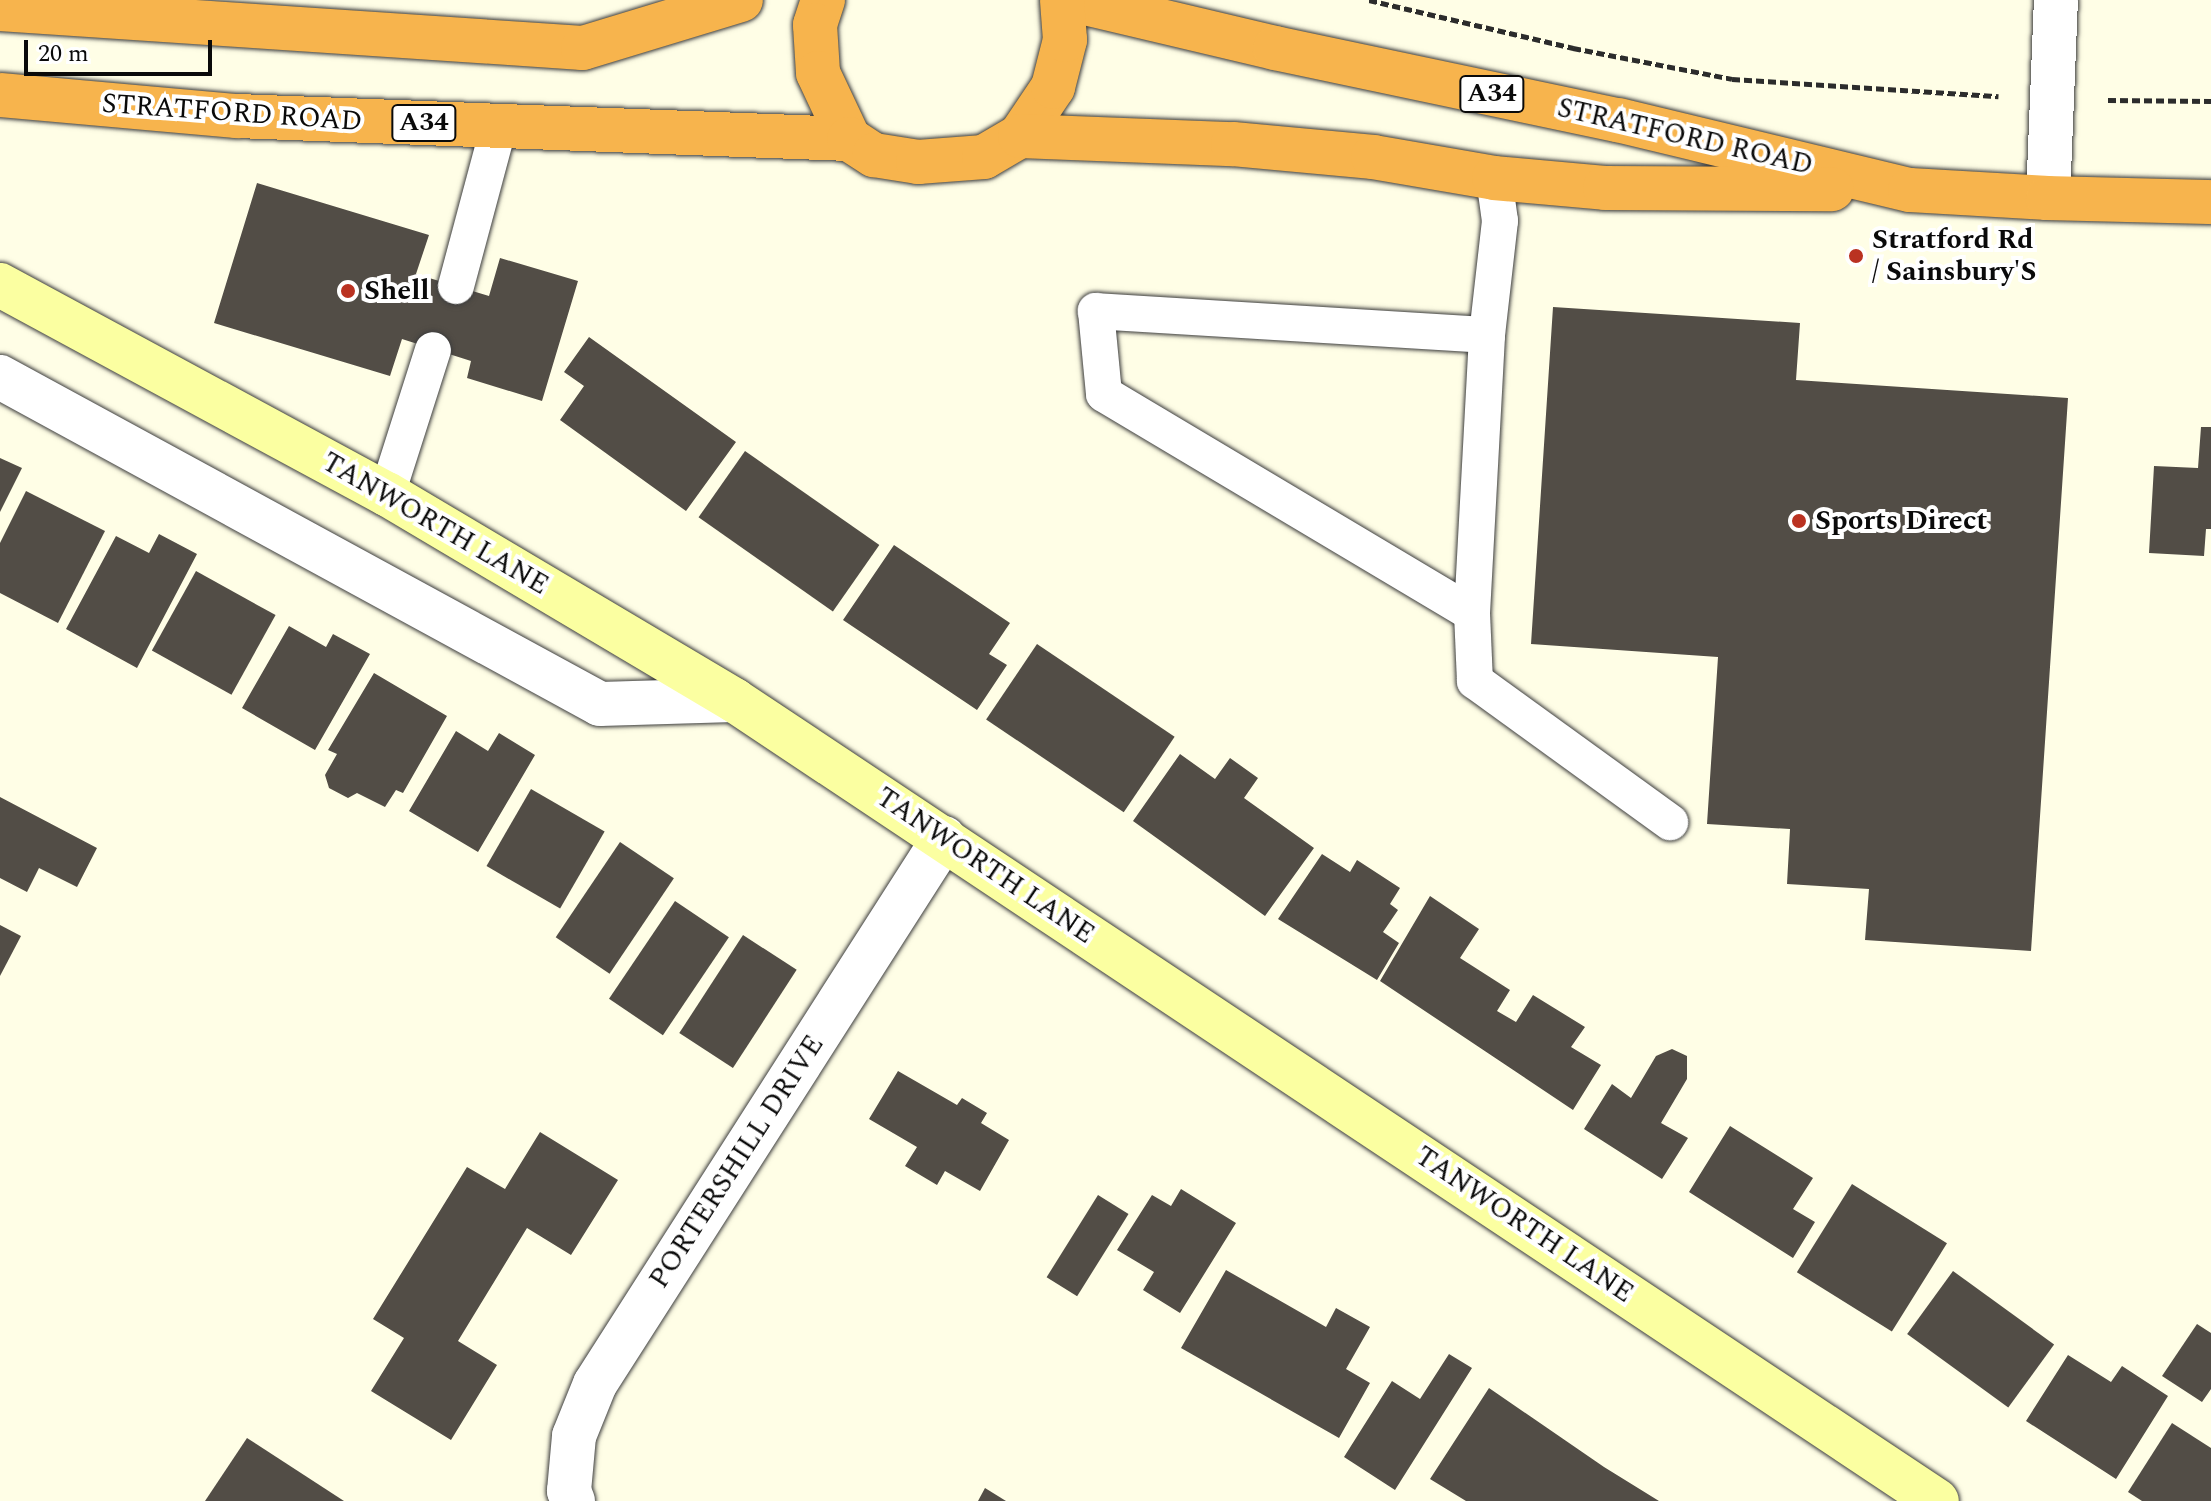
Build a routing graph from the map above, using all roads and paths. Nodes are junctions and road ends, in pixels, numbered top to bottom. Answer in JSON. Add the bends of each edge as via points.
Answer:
{"nodes":[{"id":1,"x":741,"y":0,"type":"edge"},
{"id":2,"x":823,"y":0,"type":"edge"},
{"id":3,"x":1062,"y":0,"type":"edge"},
{"id":4,"x":1072,"y":0,"type":"edge"},
{"id":5,"x":1369,"y":0,"type":"edge"},
{"id":6,"x":2056,"y":0,"type":"edge"},
{"id":7,"x":0,"y":9,"type":"edge"},
{"id":8,"x":3,"y":98,"type":"edge"},
{"id":9,"x":2052,"y":99,"type":"junction"},
{"id":10,"x":2211,"y":101,"type":"edge"},
{"id":11,"x":499,"y":126,"type":"junction"},
{"id":12,"x":1020,"y":136,"type":"junction"},
{"id":13,"x":849,"y":139,"type":"junction"},
{"id":14,"x":1494,"y":178,"type":"junction"},
{"id":15,"x":1910,"y":190,"type":"junction"},
{"id":16,"x":2048,"y":198,"type":"junction"},
{"id":17,"x":2211,"y":202,"type":"edge"},
{"id":18,"x":0,"y":285,"type":"edge"},
{"id":19,"x":456,"y":286,"type":"dead end"},
{"id":20,"x":1487,"y":335,"type":"junction"},
{"id":21,"x":433,"y":350,"type":"dead end"},
{"id":22,"x":0,"y":377,"type":"edge"},
{"id":23,"x":387,"y":494,"type":"junction"},
{"id":24,"x":1472,"y":613,"type":"junction"},
{"id":25,"x":734,"y":700,"type":"junction"},
{"id":26,"x":1670,"y":822,"type":"dead end"},
{"id":27,"x":944,"y":838,"type":"junction"},
{"id":28,"x":573,"y":1501,"type":"edge"},
{"id":29,"x":1937,"y":1501,"type":"edge"}],
"edges":[{"from":1,"to":7,"type":"highway","via":[[583,48]]},
{"from":2,"to":13,"type":"highway","via":[[815,25],[818,73]]},
{"from":3,"to":12,"type":"highway","name":"STRATFORD ROAD","number":"A34","via":[[1065,40],[1053,87]]},
{"from":4,"to":15,"type":"highway","name":"STRATFORD ROAD","number":"A34"},
{"from":5,"to":9,"type":"path","via":[[1732,79]]},
{"from":6,"to":9,"type":"street"},
{"from":8,"to":11,"type":"highway","name":"STRATFORD ROAD","number":"A34","via":[[237,116]]},
{"from":9,"to":10,"type":"path"},
{"from":9,"to":16,"type":"street"},
{"from":11,"to":13,"type":"highway","name":"STRATFORD ROAD","number":"A34"},
{"from":11,"to":19,"type":"lane"},
{"from":12,"to":13,"type":"highway","name":"STRATFORD ROAD","number":"A34","via":[[984,157],[918,162],[874,155]]},
{"from":12,"to":14,"type":"highway","number":"A34","via":[[1233,144],[1373,157]]},
{"from":14,"to":15,"type":"highway","number":"A34","via":[[1605,188]]},
{"from":14,"to":20,"type":"lane","via":[[1500,221]]},
{"from":15,"to":16,"type":"highway","name":"STRATFORD ROAD","number":"A34"},
{"from":16,"to":17,"type":"highway","name":"STRATFORD ROAD","number":"A34"},
{"from":18,"to":23,"type":"street","name":"TANWORTH LANE"},
{"from":20,"to":24,"type":"lane"},
{"from":20,"to":24,"type":"lane","via":[[1096,311],[1104,394]]},
{"from":21,"to":23,"type":"lane"},
{"from":22,"to":25,"type":"street","via":[[600,704]]},
{"from":23,"to":25,"type":"street","name":"TANWORTH LANE"},
{"from":24,"to":26,"type":"lane","via":[[1475,681]]},
{"from":25,"to":27,"type":"street","name":"TANWORTH LANE"},
{"from":27,"to":28,"type":"street","name":"PORTERSHILL DRIVE","via":[[595,1384],[574,1436],[569,1491]]},
{"from":27,"to":29,"type":"street","name":"TANWORTH LANE"}]}
